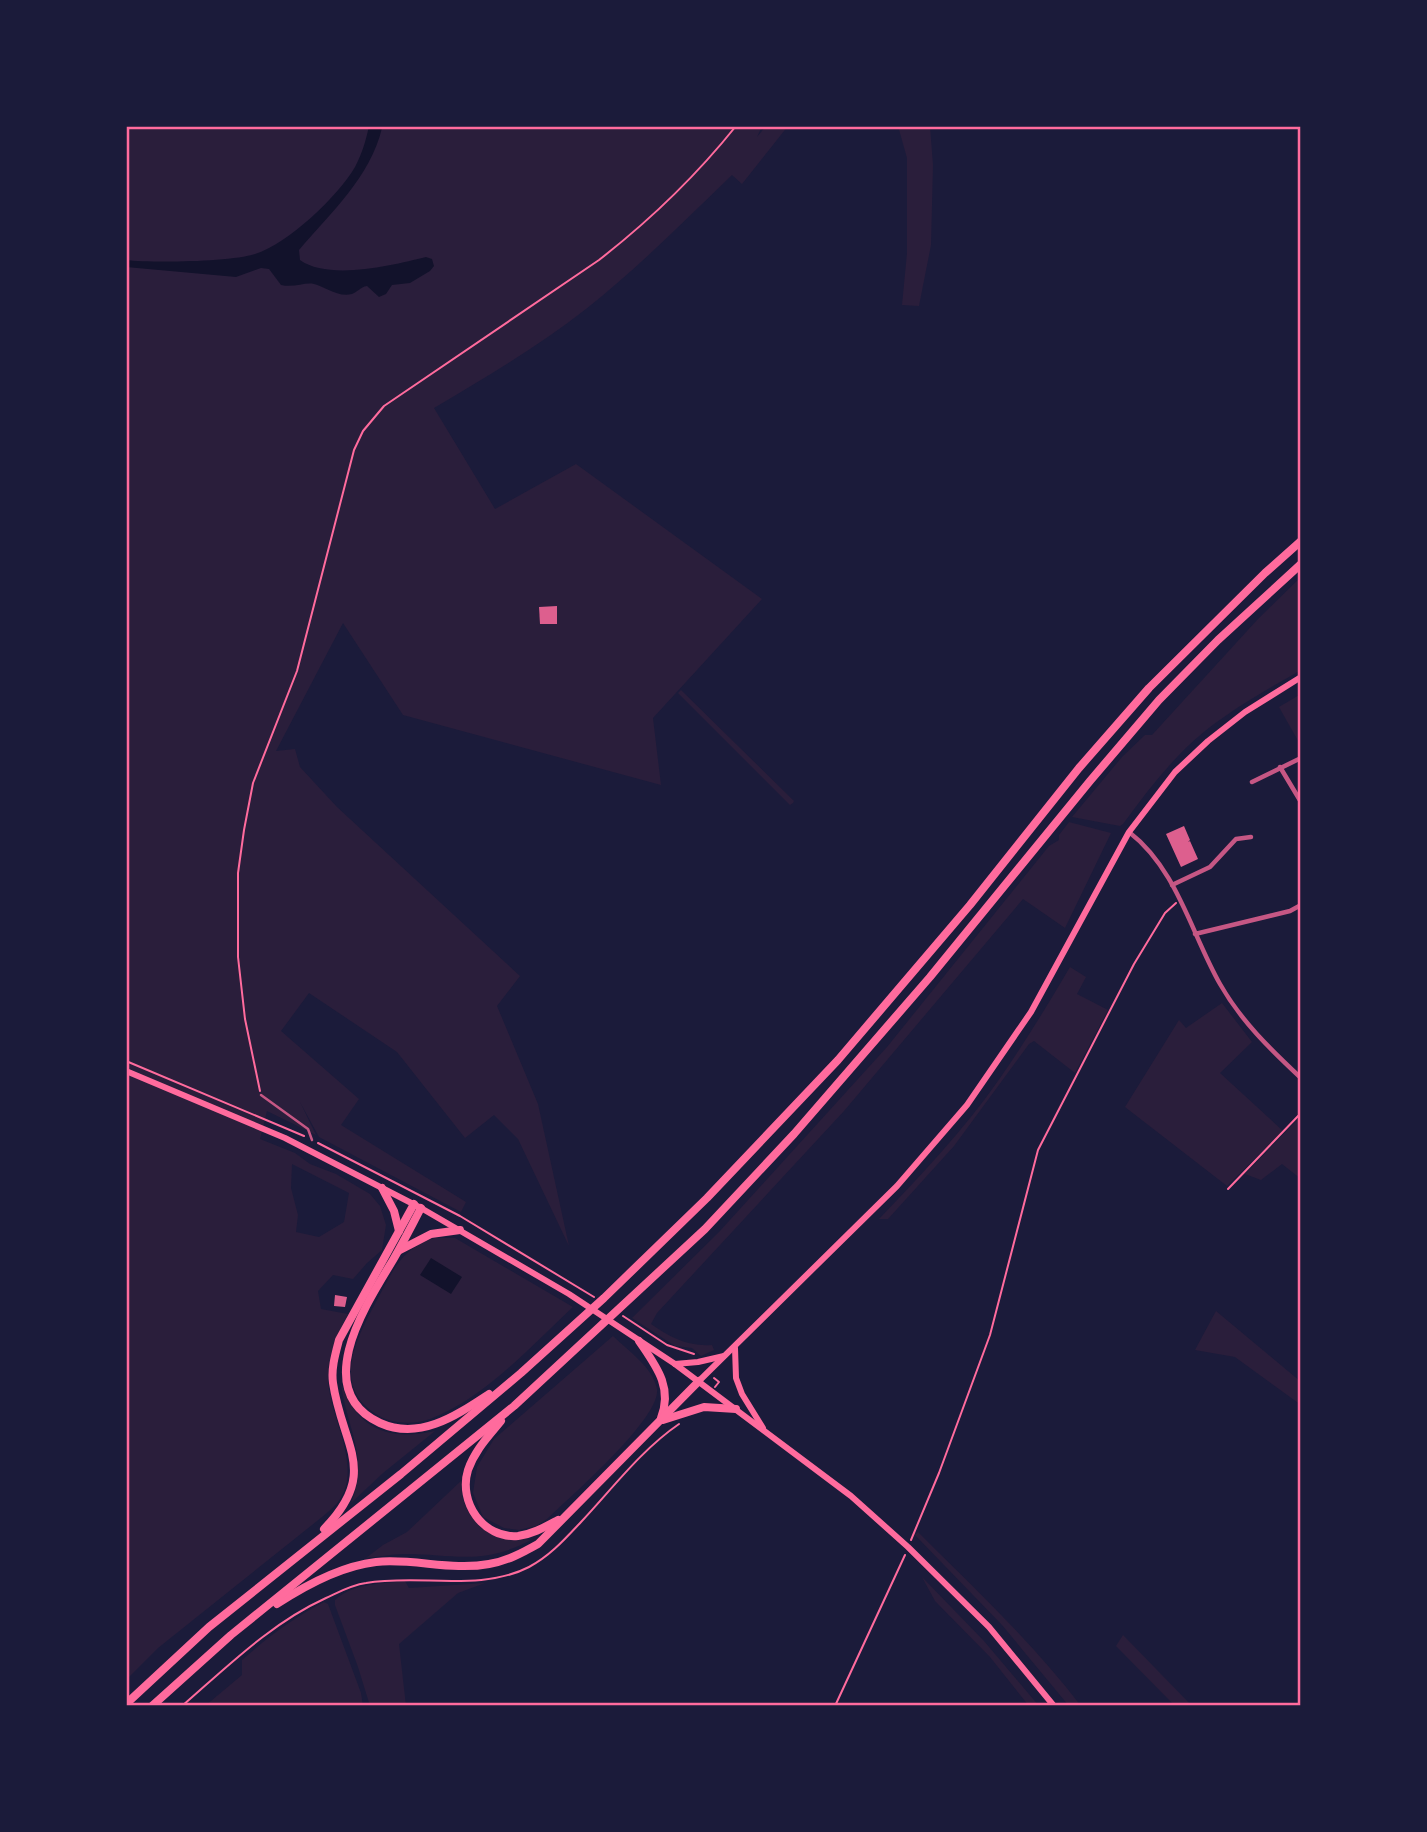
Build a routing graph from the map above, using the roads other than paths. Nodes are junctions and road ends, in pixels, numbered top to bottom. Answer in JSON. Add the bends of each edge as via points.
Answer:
{"nodes":[{"id":1,"x":1301,"y":541,"type":"edge"},
{"id":2,"x":1301,"y":564,"type":"edge"},
{"id":3,"x":1301,"y":677,"type":"edge"},
{"id":4,"x":1301,"y":758,"type":"edge"},
{"id":5,"x":1280,"y":767,"type":"junction"},
{"id":6,"x":1252,"y":782,"type":"dead end"},
{"id":7,"x":1301,"y":802,"type":"edge"},
{"id":8,"x":1129,"y":832,"type":"junction"},
{"id":9,"x":1251,"y":836,"type":"dead end"},
{"id":10,"x":1172,"y":885,"type":"junction"},
{"id":11,"x":1301,"y":905,"type":"edge"},
{"id":12,"x":1195,"y":934,"type":"junction"},
{"id":13,"x":126,"y":1071,"type":"edge"},
{"id":14,"x":1301,"y":1077,"type":"edge"},
{"id":15,"x":261,"y":1095,"type":"road end"},
{"id":16,"x":312,"y":1140,"type":"road end"},
{"id":17,"x":382,"y":1188,"type":"junction"},
{"id":18,"x":418,"y":1206,"type":"junction"},
{"id":19,"x":460,"y":1230,"type":"junction"},
{"id":20,"x":399,"y":1231,"type":"junction"},
{"id":21,"x":398,"y":1251,"type":"junction"},
{"id":22,"x":639,"y":1341,"type":"junction"},
{"id":23,"x":735,"y":1347,"type":"junction"},
{"id":24,"x":726,"y":1355,"type":"junction"},
{"id":25,"x":674,"y":1364,"type":"junction"},
{"id":26,"x":521,"y":1373,"type":"junction"},
{"id":27,"x":699,"y":1381,"type":"junction"},
{"id":28,"x":514,"y":1406,"type":"junction"},
{"id":29,"x":736,"y":1409,"type":"junction"},
{"id":30,"x":660,"y":1421,"type":"junction"},
{"id":31,"x":766,"y":1432,"type":"junction"},
{"id":32,"x":562,"y":1518,"type":"junction"},
{"id":33,"x":302,"y":1553,"type":"junction"},
{"id":34,"x":231,"y":1635,"type":"junction"},
{"id":35,"x":126,"y":1704,"type":"edge"},
{"id":36,"x":152,"y":1706,"type":"edge"},
{"id":37,"x":1054,"y":1706,"type":"edge"}],
"edges":[{"from":1,"to":26,"type":"highway","via":[[1149,688],[838,1060],[707,1198]]},
{"from":2,"to":28,"type":"highway","via":[[1159,700],[794,1134],[622,1312]]},
{"from":3,"to":8,"type":"main road","via":[[1208,741],[1175,772]]},
{"from":4,"to":5,"type":"street"},
{"from":5,"to":6,"type":"street"},
{"from":5,"to":7,"type":"street"},
{"from":8,"to":10,"type":"street","via":[[1157,858]]},
{"from":8,"to":23,"type":"main road","via":[[1031,1012],[967,1105],[897,1185]]},
{"from":9,"to":10,"type":"street","via":[[1236,839],[1210,867]]},
{"from":10,"to":12,"type":"street"},
{"from":11,"to":12,"type":"street"},
{"from":12,"to":14,"type":"street","via":[[1236,1009],[1255,1034]]},
{"from":13,"to":17,"type":"main road","via":[[273,1132]]},
{"from":15,"to":16,"type":"lane","via":[[308,1129]]},
{"from":17,"to":18,"type":"main road"},
{"from":17,"to":20,"type":"highway"},
{"from":18,"to":19,"type":"main road"},
{"from":18,"to":20,"type":"highway"},
{"from":18,"to":21,"type":"highway"},
{"from":19,"to":21,"type":"highway","via":[[431,1234]]},
{"from":19,"to":22,"type":"main road"},
{"from":20,"to":33,"type":"highway","via":[[344,1330],[332,1365],[332,1382],[354,1459],[349,1498]]},
{"from":21,"to":26,"type":"highway","via":[[359,1316],[349,1346],[347,1380],[359,1407],[382,1424],[423,1428],[448,1421]]},
{"from":22,"to":25,"type":"main road"},
{"from":22,"to":30,"type":"highway","via":[[662,1374],[666,1389]]},
{"from":23,"to":24,"type":"main road"},
{"from":23,"to":31,"type":"main road","via":[[736,1378]]},
{"from":24,"to":25,"type":"main road"},
{"from":24,"to":27,"type":"main road"},
{"from":25,"to":27,"type":"main road"},
{"from":26,"to":33,"type":"highway"},
{"from":27,"to":29,"type":"main road"},
{"from":27,"to":30,"type":"highway"},
{"from":28,"to":32,"type":"highway","via":[[477,1450],[467,1473],[470,1507],[488,1529],[509,1536],[535,1532]]},
{"from":28,"to":34,"type":"highway"},
{"from":29,"to":30,"type":"highway","via":[[704,1407]]},
{"from":29,"to":31,"type":"main road"},
{"from":30,"to":32,"type":"highway"},
{"from":31,"to":37,"type":"main road","via":[[851,1496],[908,1547],[989,1627]]},
{"from":32,"to":34,"type":"highway","via":[[538,1544],[488,1565],[404,1560],[347,1569],[298,1591]]},
{"from":33,"to":35,"type":"highway","via":[[209,1627]]},
{"from":34,"to":36,"type":"highway"}]}
